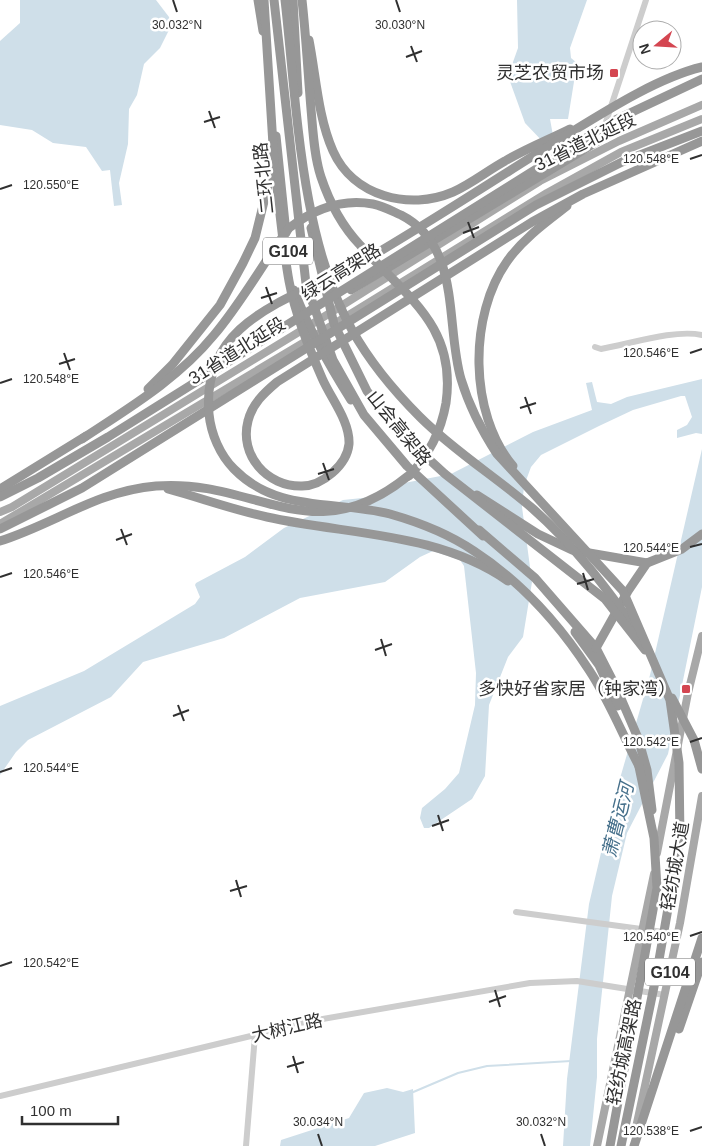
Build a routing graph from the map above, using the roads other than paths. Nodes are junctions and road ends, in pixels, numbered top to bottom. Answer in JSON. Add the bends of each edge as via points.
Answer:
{"nodes":[{"id":1,"x":258,"y":0,"type":"edge"},
{"id":2,"x":264,"y":0,"type":"edge"},
{"id":3,"x":274,"y":0,"type":"edge"},
{"id":4,"x":285,"y":0,"type":"edge"},
{"id":5,"x":293,"y":0,"type":"edge"},
{"id":6,"x":646,"y":0,"type":"edge"},
{"id":7,"x":302,"y":2,"type":"edge"},
{"id":8,"x":702,"y":67,"type":"edge"},
{"id":9,"x":702,"y":79,"type":"edge"},
{"id":10,"x":702,"y":105,"type":"edge"},
{"id":11,"x":595,"y":117,"type":"junction"},
{"id":12,"x":702,"y":119,"type":"edge"},
{"id":13,"x":702,"y":130,"type":"edge"},
{"id":14,"x":600,"y":140,"type":"joint"},
{"id":15,"x":702,"y":141,"type":"edge"},
{"id":16,"x":645,"y":142,"type":"junction"},
{"id":17,"x":274,"y":161,"type":"junction"},
{"id":18,"x":583,"y":194,"type":"junction"},
{"id":19,"x":320,"y":274,"type":"junction"},
{"id":20,"x":378,"y":283,"type":"junction"},
{"id":21,"x":351,"y":290,"type":"junction"},
{"id":22,"x":330,"y":313,"type":"junction"},
{"id":23,"x":334,"y":324,"type":"junction"},
{"id":24,"x":308,"y":326,"type":"junction"},
{"id":25,"x":702,"y":335,"type":"edge"},
{"id":26,"x":313,"y":337,"type":"junction"},
{"id":27,"x":595,"y":346,"type":"dead end"},
{"id":28,"x":82,"y":439,"type":"junction"},
{"id":29,"x":445,"y":474,"type":"junction"},
{"id":30,"x":156,"y":486,"type":"junction"},
{"id":31,"x":0,"y":489,"type":"edge"},
{"id":32,"x":537,"y":495,"type":"junction"},
{"id":33,"x":0,"y":497,"type":"edge"},
{"id":34,"x":0,"y":512,"type":"edge"},
{"id":35,"x":0,"y":524,"type":"edge"},
{"id":36,"x":0,"y":529,"type":"edge"},
{"id":37,"x":702,"y":534,"type":"edge"},
{"id":38,"x":0,"y":541,"type":"edge"},
{"id":39,"x":651,"y":562,"type":"junction"},
{"id":40,"x":536,"y":601,"type":"junction"},
{"id":41,"x":702,"y":636,"type":"edge"},
{"id":42,"x":645,"y":643,"type":"junction"},
{"id":43,"x":596,"y":648,"type":"junction"},
{"id":44,"x":635,"y":746,"type":"joint"},
{"id":45,"x":643,"y":769,"type":"junction"},
{"id":46,"x":702,"y":769,"type":"edge"},
{"id":47,"x":702,"y":796,"type":"edge"},
{"id":48,"x":657,"y":849,"type":"junction"},
{"id":49,"x":516,"y":912,"type":"dead end"},
{"id":50,"x":642,"y":928,"type":"junction"},
{"id":51,"x":678,"y":934,"type":"junction"},
{"id":52,"x":702,"y":938,"type":"edge"},
{"id":53,"x":702,"y":962,"type":"edge"},
{"id":54,"x":629,"y":989,"type":"junction"},
{"id":55,"x":665,"y":995,"type":"junction"},
{"id":56,"x":255,"y":1035,"type":"junction"},
{"id":57,"x":0,"y":1096,"type":"edge"},
{"id":58,"x":246,"y":1146,"type":"edge"},
{"id":59,"x":597,"y":1146,"type":"edge"},
{"id":60,"x":610,"y":1146,"type":"edge"},
{"id":61,"x":621,"y":1146,"type":"edge"},
{"id":62,"x":634,"y":1146,"type":"edge"}],
"edges":[{"from":1,"to":24,"type":"highway","name":"二环北路","number":"G104","via":[[272,99],[290,279]]},
{"from":2,"to":17,"type":"highway","bridge":true},
{"from":3,"to":44,"type":"highway","name":"山会高架路","bridge":true,"via":[[306,284],[332,360],[364,416],[407,466],[537,585],[562,615],[599,665]]},
{"from":4,"to":42,"type":"highway","name":"山会高架路","bridge":true,"via":[[316,235],[335,294],[352,330],[397,394],[422,419],[531,508],[573,548]]},
{"from":5,"to":19,"type":"highway","number":"G104","via":[[302,161]]},
{"from":6,"to":14,"type":"street"},
{"from":7,"to":11,"type":"highway","bridge":true,"via":[[321,106],[333,151],[351,176],[377,193],[409,200],[442,196],[464,187],[506,160]]},
{"from":7,"to":30,"type":"highway","bridge":true,"via":[[313,136],[320,175],[344,226],[415,300],[433,326],[448,380],[443,422],[422,463],[408,476],[377,498],[342,510],[292,510],[190,486]]},
{"from":8,"to":11,"type":"highway","bridge":true,"via":[[681,72]]},
{"from":9,"to":33,"type":"highway","name":"绿云高架路","bridge":true,"via":[[596,131],[108,437]]},
{"from":10,"to":20,"type":"main road","name":"31省道北延段","via":[[549,176]]},
{"from":11,"to":40,"type":"highway","bridge":true,"via":[[366,260],[245,322],[225,346],[211,376],[211,428],[226,461],[247,482],[281,498],[389,514],[433,530],[474,551]]},
{"from":12,"to":16,"type":"main road"},
{"from":13,"to":16,"type":"main road","bridge":true},
{"from":13,"to":36,"type":"highway","bridge":true,"via":[[622,162],[536,205],[82,488]]},
{"from":14,"to":21,"type":"highway"},
{"from":15,"to":18,"type":"highway","bridge":true},
{"from":16,"to":23,"type":"main road","via":[[547,193]]},
{"from":17,"to":18,"type":"highway","bridge":true,"via":[[289,282],[302,325],[312,351],[315,359],[321,377],[348,430],[348,446],[332,474],[311,484],[289,485],[278,483],[258,467],[248,446],[248,420],[261,396],[277,382],[310,362],[318,356],[532,222]]},
{"from":17,"to":28,"type":"highway","bridge":true,"via":[[255,238],[220,305],[172,365],[139,398]]},
{"from":18,"to":32,"type":"highway","bridge":true,"via":[[529,235],[507,261],[492,290],[480,331],[478,359],[482,398],[492,429],[506,458]]},
{"from":19,"to":21,"type":"highway","via":[[336,286]]},
{"from":19,"to":22,"type":"highway","number":"G104"},
{"from":20,"to":21,"type":"highway"},
{"from":20,"to":22,"type":"main road","name":"31省道北延段"},
{"from":22,"to":23,"type":"highway","number":"G104"},
{"from":22,"to":24,"type":"main road","name":"31省道北延段"},
{"from":23,"to":26,"type":"main road"},
{"from":23,"to":29,"type":"highway","number":"G104","bridge":true,"via":[[367,391],[398,431]]},
{"from":24,"to":26,"type":"highway","name":"二环北路","number":"G104"},
{"from":24,"to":34,"type":"main road","name":"31省道北延段"},
{"from":25,"to":27,"type":"street","via":[[666,336],[601,349]]},
{"from":26,"to":35,"type":"main road"},
{"from":26,"to":43,"type":"highway","name":"二环北路","number":"G104","bridge":true,"via":[[364,421],[407,468],[534,578]]},
{"from":28,"to":31,"type":"highway","bridge":true},
{"from":28,"to":32,"type":"highway","bridge":true,"via":[[176,374],[214,336],[289,228],[322,208],[356,201],[382,206],[407,218],[424,232],[439,256],[449,291],[456,354],[468,400],[497,454]]},
{"from":29,"to":39,"type":"highway","bridge":true,"via":[[538,534],[572,550]]},
{"from":29,"to":46,"type":"highway","number":"G104","bridge":true,"via":[[605,599],[654,663],[694,740]]},
{"from":30,"to":38,"type":"highway","via":[[103,496]]},
{"from":30,"to":40,"type":"highway","via":[[265,517],[417,541],[491,570]]},
{"from":32,"to":42,"type":"highway","bridge":true,"via":[[623,591]]},
{"from":37,"to":39,"type":"highway","via":[[682,549]]},
{"from":39,"to":43,"type":"highway","via":[[628,591]]},
{"from":40,"to":45,"type":"highway","bridge":true,"via":[[589,670]]},
{"from":41,"to":48,"type":"main road","number":"G104"},
{"from":42,"to":61,"type":"highway","name":"轻纺城高架路","bridge":true,"via":[[670,700],[680,763],[680,840]]},
{"from":43,"to":45,"type":"highway","number":"G104","via":[[631,721]]},
{"from":44,"to":45,"type":"highway","name":"轻纺城高架路","bridge":true},
{"from":45,"to":48,"type":"highway","number":"G104"},
{"from":45,"to":60,"type":"highway","name":"轻纺城高架路","bridge":true,"via":[[654,838],[657,888]]},
{"from":47,"to":51,"type":"main road","name":"轻纺城大道","number":"G104"},
{"from":48,"to":50,"type":"main road","name":"轻纺城大道","number":"G104"},
{"from":49,"to":50,"type":"street"},
{"from":50,"to":51,"type":"street"},
{"from":50,"to":54,"type":"main road","name":"轻纺城大道","number":"G104"},
{"from":51,"to":55,"type":"main road","name":"轻纺城大道","number":"G104"},
{"from":52,"to":62,"type":"highway","number":"G104"},
{"from":53,"to":62,"type":"highway"},
{"from":54,"to":55,"type":"street","name":"大树江路"},
{"from":54,"to":56,"type":"street","name":"大树江路","via":[[577,981],[521,984],[288,1025]]},
{"from":54,"to":59,"type":"main road","name":"轻纺城大道","number":"G104"},
{"from":55,"to":62,"type":"main road","name":"轻纺城大道","number":"G104"},
{"from":56,"to":57,"type":"street","name":"大树江路"},
{"from":56,"to":58,"type":"street"}]}
